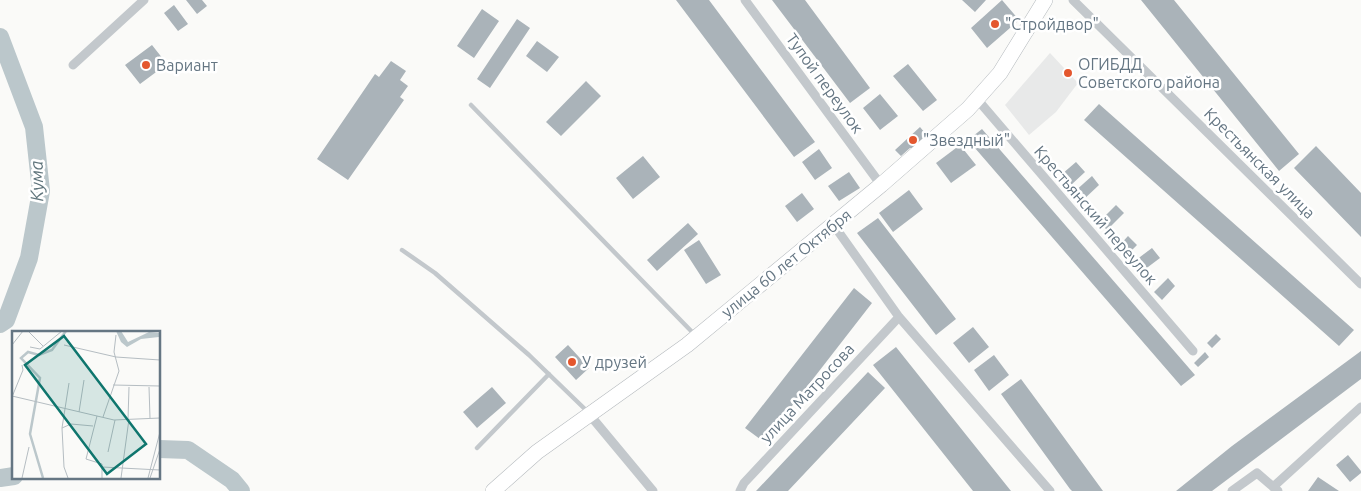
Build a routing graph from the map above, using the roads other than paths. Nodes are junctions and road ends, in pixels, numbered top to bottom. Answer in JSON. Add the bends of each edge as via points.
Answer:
{"nodes":[{"id":1,"x":144,"y":0,"type":"edge"},
{"id":2,"x":745,"y":0,"type":"edge"},
{"id":3,"x":1045,"y":0,"type":"edge"},
{"id":4,"x":1073,"y":0,"type":"edge"},
{"id":5,"x":72,"y":65,"type":"dead end"},
{"id":6,"x":977,"y":99,"type":"junction"},
{"id":7,"x":471,"y":104,"type":"dead end"},
{"id":8,"x":881,"y":185,"type":"junction"},
{"id":9,"x":833,"y":224,"type":"junction"},
{"id":10,"x":402,"y":250,"type":"dead end"},
{"id":11,"x":1361,"y":284,"type":"edge"},
{"id":12,"x":898,"y":317,"type":"junction"},
{"id":13,"x":696,"y":336,"type":"junction"},
{"id":14,"x":1193,"y":351,"type":"dead end"},
{"id":15,"x":549,"y":374,"type":"junction"},
{"id":16,"x":1361,"y":407,"type":"edge"},
{"id":17,"x":590,"y":414,"type":"junction"},
{"id":18,"x":477,"y":448,"type":"dead end"},
{"id":19,"x":742,"y":487,"type":"edge"},
{"id":20,"x":1275,"y":489,"type":"edge"},
{"id":21,"x":493,"y":491,"type":"edge"},
{"id":22,"x":653,"y":491,"type":"edge"},
{"id":23,"x":736,"y":491,"type":"edge"},
{"id":24,"x":1050,"y":491,"type":"edge"},
{"id":25,"x":1232,"y":491,"type":"edge"}],
"edges":[{"from":1,"to":5,"type":"street"},
{"from":2,"to":8,"type":"street","name":"Тупой переулок"},
{"from":3,"to":6,"type":"main road","name":"улица 60 лет Октября","via":[[1000,73]]},
{"from":4,"to":11,"type":"street","name":"Крестьянская улица"},
{"from":6,"to":8,"type":"main road","name":"улица 60 лет Октября"},
{"from":6,"to":14,"type":"street","name":"Крестьянский переулок"},
{"from":7,"to":13,"type":"lane"},
{"from":8,"to":9,"type":"main road","name":"улица 60 лет Октября"},
{"from":9,"to":12,"type":"street"},
{"from":9,"to":13,"type":"main road","name":"улица 60 лет Октября"},
{"from":10,"to":15,"type":"lane","via":[[435,273]]},
{"from":12,"to":19,"type":"street","name":"улица Матросова"},
{"from":12,"to":24,"type":"street"},
{"from":13,"to":17,"type":"main road","name":"улица 60 лет Октября"},
{"from":15,"to":17,"type":"lane"},
{"from":15,"to":18,"type":"lane"},
{"from":16,"to":20,"type":"street"},
{"from":17,"to":21,"type":"main road","name":"улица 60 лет Октября","via":[[537,452]]},
{"from":17,"to":22,"type":"street"},
{"from":19,"to":23,"type":"street","name":"улица Матросова"},
{"from":20,"to":25,"type":"street","via":[[1257,473]]}]}
